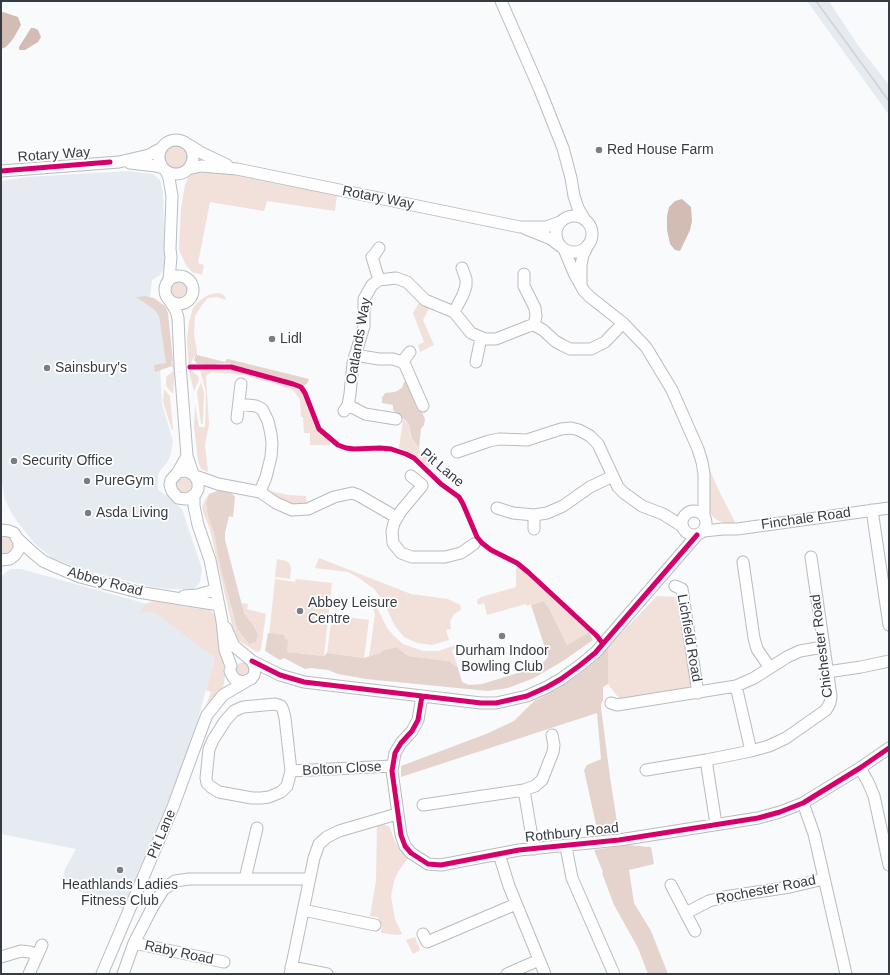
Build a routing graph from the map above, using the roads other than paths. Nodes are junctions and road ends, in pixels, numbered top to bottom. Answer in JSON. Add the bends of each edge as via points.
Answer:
{"nodes":[{"id":1,"x":501,"y":1,"type":"edge"},
{"id":2,"x":188,"y":145,"type":"junction"},
{"id":3,"x":160,"y":150,"type":"junction"},
{"id":4,"x":120,"y":162,"type":"junction"},
{"id":5,"x":164,"y":169,"type":"junction"},
{"id":6,"x":237,"y":169,"type":"junction"},
{"id":7,"x":186,"y":170,"type":"junction"},
{"id":8,"x":1,"y":171,"type":"edge"},
{"id":9,"x":172,"y":196,"type":"junction"},
{"id":10,"x":574,"y":196,"type":"junction"},
{"id":11,"x":585,"y":220,"type":"junction"},
{"id":12,"x":561,"y":221,"type":"junction"},
{"id":13,"x":520,"y":227,"type":"junction"},
{"id":14,"x":588,"y":246,"type":"junction"},
{"id":15,"x":562,"y":248,"type":"junction"},
{"id":16,"x":372,"y":253,"type":"dead end"},
{"id":17,"x":171,"y":257,"type":"junction"},
{"id":18,"x":462,"y":268,"type":"dead end"},
{"id":19,"x":524,"y":274,"type":"dead end"},
{"id":20,"x":185,"y":278,"type":"junction"},
{"id":21,"x":169,"y":279,"type":"junction"},
{"id":22,"x":379,"y":280,"type":"junction"},
{"id":23,"x":581,"y":285,"type":"junction"},
{"id":24,"x":188,"y":301,"type":"junction"},
{"id":25,"x":170,"y":302,"type":"junction"},
{"id":26,"x":454,"y":312,"type":"junction"},
{"id":27,"x":178,"y":318,"type":"junction"},
{"id":28,"x":623,"y":323,"type":"junction"},
{"id":29,"x":534,"y":325,"type":"junction"},
{"id":30,"x":481,"y":338,"type":"junction"},
{"id":31,"x":410,"y":352,"type":"dead end"},
{"id":32,"x":355,"y":355,"type":"junction"},
{"id":33,"x":402,"y":362,"type":"junction"},
{"id":34,"x":476,"y":362,"type":"dead end"},
{"id":35,"x":241,"y":384,"type":"dead end"},
{"id":36,"x":239,"y":404,"type":"junction"},
{"id":37,"x":423,"y":406,"type":"dead end"},
{"id":38,"x":237,"y":418,"type":"dead end"},
{"id":39,"x":396,"y":419,"type":"dead end"},
{"id":40,"x":457,"y":452,"type":"dead end"},
{"id":41,"x":186,"y":456,"type":"junction"},
{"id":42,"x":178,"y":472,"type":"junction"},
{"id":43,"x":194,"y":475,"type":"junction"},
{"id":44,"x":411,"y":476,"type":"dead end"},
{"id":45,"x":613,"y":476,"type":"junction"},
{"id":46,"x":218,"y":484,"type":"junction"},
{"id":47,"x":704,"y":491,"type":"junction"},
{"id":48,"x":260,"y":492,"type":"junction"},
{"id":49,"x":195,"y":494,"type":"junction"},
{"id":50,"x":178,"y":498,"type":"junction"},
{"id":51,"x":497,"y":508,"type":"dead end"},
{"id":52,"x":889,"y":508,"type":"edge"},
{"id":53,"x":872,"y":510,"type":"junction"},
{"id":54,"x":687,"y":513,"type":"junction"},
{"id":55,"x":534,"y":514,"type":"junction"},
{"id":56,"x":663,"y":514,"type":"junction"},
{"id":57,"x":396,"y":517,"type":"junction"},
{"id":58,"x":198,"y":525,"type":"junction"},
{"id":59,"x":703,"y":526,"type":"junction"},
{"id":60,"x":683,"y":528,"type":"junction"},
{"id":61,"x":534,"y":529,"type":"dead end"},
{"id":62,"x":1,"y":530,"type":"edge"},
{"id":63,"x":17,"y":538,"type":"junction"},
{"id":64,"x":472,"y":548,"type":"dead end"},
{"id":65,"x":680,"y":554,"type":"junction"},
{"id":66,"x":811,"y":557,"type":"dead end"},
{"id":67,"x":7,"y":559,"type":"edge"},
{"id":68,"x":43,"y":561,"type":"junction"},
{"id":69,"x":743,"y":562,"type":"dead end"},
{"id":70,"x":676,"y":586,"type":"dead end"},
{"id":71,"x":215,"y":590,"type":"junction"},
{"id":72,"x":887,"y":592,"type":"edge"},
{"id":73,"x":168,"y":596,"type":"junction"},
{"id":74,"x":219,"y":605,"type":"junction"},
{"id":75,"x":222,"y":620,"type":"junction"},
{"id":76,"x":889,"y":625,"type":"edge"},
{"id":77,"x":823,"y":647,"type":"junction"},
{"id":78,"x":250,"y":659,"type":"junction"},
{"id":79,"x":889,"y":661,"type":"edge"},
{"id":80,"x":770,"y":668,"type":"junction"},
{"id":81,"x":230,"y":669,"type":"junction"},
{"id":82,"x":827,"y":672,"type":"junction"},
{"id":83,"x":280,"y":675,"type":"junction"},
{"id":84,"x":249,"y":680,"type":"junction"},
{"id":85,"x":736,"y":686,"type":"junction"},
{"id":86,"x":698,"y":693,"type":"junction"},
{"id":87,"x":223,"y":695,"type":"junction"},
{"id":88,"x":422,"y":696,"type":"junction"},
{"id":89,"x":611,"y":703,"type":"dead end"},
{"id":90,"x":552,"y":735,"type":"dead end"},
{"id":91,"x":889,"y":748,"type":"edge"},
{"id":92,"x":751,"y":751,"type":"junction"},
{"id":93,"x":706,"y":760,"type":"junction"},
{"id":94,"x":392,"y":766,"type":"junction"},
{"id":95,"x":860,"y":768,"type":"junction"},
{"id":96,"x":646,"y":770,"type":"dead end"},
{"id":97,"x":292,"y":771,"type":"junction"},
{"id":98,"x":524,"y":790,"type":"junction"},
{"id":99,"x":803,"y":803,"type":"junction"},
{"id":100,"x":423,"y":805,"type":"dead end"},
{"id":101,"x":398,"y":814,"type":"junction"},
{"id":102,"x":716,"y":824,"type":"junction"},
{"id":103,"x":257,"y":828,"type":"dead end"},
{"id":104,"x":566,"y":847,"type":"junction"},
{"id":105,"x":534,"y":849,"type":"junction"},
{"id":106,"x":499,"y":854,"type":"junction"},
{"id":107,"x":889,"y":865,"type":"edge"},
{"id":108,"x":245,"y":879,"type":"junction"},
{"id":109,"x":309,"y":879,"type":"junction"},
{"id":110,"x":824,"y":879,"type":"junction"},
{"id":111,"x":671,"y":885,"type":"dead end"},
{"id":112,"x":516,"y":904,"type":"junction"},
{"id":113,"x":303,"y":910,"type":"junction"},
{"id":114,"x":686,"y":913,"type":"junction"},
{"id":115,"x":375,"y":924,"type":"dead end"},
{"id":116,"x":695,"y":930,"type":"dead end"},
{"id":117,"x":423,"y":934,"type":"dead end"},
{"id":118,"x":134,"y":943,"type":"junction"},
{"id":119,"x":42,"y":945,"type":"dead end"},
{"id":120,"x":37,"y":955,"type":"junction"},
{"id":121,"x":1,"y":957,"type":"edge"},
{"id":122,"x":539,"y":960,"type":"junction"},
{"id":123,"x":224,"y":962,"type":"dead end"},
{"id":124,"x":290,"y":970,"type":"edge"},
{"id":125,"x":29,"y":974,"type":"edge"},
{"id":126,"x":102,"y":974,"type":"edge"},
{"id":127,"x":123,"y":974,"type":"edge"},
{"id":128,"x":327,"y":974,"type":"edge"},
{"id":129,"x":507,"y":974,"type":"edge"},
{"id":130,"x":545,"y":974,"type":"edge"},
{"id":131,"x":614,"y":974,"type":"edge"},
{"id":132,"x":846,"y":974,"type":"edge"}],
"edges":[{"from":1,"to":10,"type":"street","via":[[563,148],[572,178]]},
{"from":2,"to":3,"type":"street","via":[[176,139],[169,140]]},
{"from":2,"to":6,"type":"street","name":"Rotary Way","via":[[218,162]]},
{"from":2,"to":7,"type":"street","via":[[193,159]]},
{"from":3,"to":4,"type":"street","name":"Rotary Way"},
{"from":3,"to":5,"type":"street","via":[[158,156]]},
{"from":4,"to":5,"type":"street","name":"Rotary Way"},
{"from":4,"to":8,"type":"street","name":"Rotary Way"},
{"from":5,"to":7,"type":"street","via":[[175,174]]},
{"from":5,"to":9,"type":"street","via":[[170,181]]},
{"from":6,"to":7,"type":"street","name":"Rotary Way","via":[[201,166]]},
{"from":6,"to":13,"type":"street","name":"Rotary Way"},
{"from":7,"to":9,"type":"street"},
{"from":9,"to":17,"type":"street"},
{"from":10,"to":11,"type":"street"},
{"from":10,"to":12,"type":"street","via":[[570,209]]},
{"from":11,"to":12,"type":"street","via":[[574,216]]},
{"from":11,"to":14,"type":"street","via":[[592,230]]},
{"from":12,"to":13,"type":"street","name":"Rotary Way","via":[[546,227]]},
{"from":12,"to":15,"type":"street","via":[[555,234]]},
{"from":13,"to":15,"type":"street","name":"Rotary Way","via":[[551,239]]},
{"from":14,"to":15,"type":"street","via":[[577,252]]},
{"from":14,"to":23,"type":"street","via":[[581,265]]},
{"from":15,"to":23,"type":"street"},
{"from":16,"to":22,"type":"street"},
{"from":17,"to":20,"type":"street"},
{"from":17,"to":21,"type":"street"},
{"from":18,"to":26,"type":"street","via":[[469,278]]},
{"from":19,"to":29,"type":"street","via":[[520,285],[535,308]]},
{"from":20,"to":21,"type":"street","via":[[176,276]]},
{"from":20,"to":24,"type":"street","via":[[193,290]]},
{"from":21,"to":25,"type":"street","via":[[164,289]]},
{"from":22,"to":26,"type":"street","name":"Oatlands Way","via":[[402,279],[415,288],[425,300]]},
{"from":22,"to":32,"type":"street","name":"Oatlands Way","via":[[372,285],[364,300],[364,326]]},
{"from":23,"to":28,"type":"street","via":[[590,297]]},
{"from":24,"to":25,"type":"street","via":[[180,304]]},
{"from":24,"to":27,"type":"street"},
{"from":25,"to":27,"type":"street"},
{"from":26,"to":30,"type":"street","via":[[471,333]]},
{"from":27,"to":41,"type":"street"},
{"from":28,"to":29,"type":"street","via":[[605,342],[581,349],[562,345]]},
{"from":28,"to":47,"type":"street","via":[[646,346],[672,390],[698,449],[704,474]]},
{"from":29,"to":30,"type":"street","via":[[496,339]]},
{"from":30,"to":34,"type":"street"},
{"from":31,"to":33,"type":"street"},
{"from":32,"to":33,"type":"street","via":[[379,359],[393,358]]},
{"from":32,"to":39,"type":"street","name":"Oatlands Way","via":[[346,408]]},
{"from":33,"to":37,"type":"street"},
{"from":35,"to":36,"type":"street"},
{"from":36,"to":38,"type":"street"},
{"from":36,"to":48,"type":"street","via":[[262,409],[268,421],[272,444],[271,457]]},
{"from":40,"to":45,"type":"street","via":[[489,441],[527,440],[561,429],[575,429],[590,436],[598,444]]},
{"from":41,"to":42,"type":"street"},
{"from":41,"to":43,"type":"street"},
{"from":42,"to":43,"type":"street","via":[[184,471]]},
{"from":42,"to":50,"type":"street","via":[[170,485]]},
{"from":43,"to":46,"type":"street"},
{"from":43,"to":49,"type":"street","via":[[198,482]]},
{"from":44,"to":57,"type":"street","via":[[422,486]]},
{"from":45,"to":55,"type":"street","via":[[590,487],[557,509]]},
{"from":45,"to":56,"type":"street","via":[[618,487],[631,499]]},
{"from":46,"to":48,"type":"street"},
{"from":46,"to":49,"type":"street"},
{"from":47,"to":54,"type":"street"},
{"from":47,"to":59,"type":"street"},
{"from":48,"to":57,"type":"street","via":[[284,507],[301,510],[352,493]]},
{"from":49,"to":50,"type":"street","via":[[185,499]]},
{"from":49,"to":58,"type":"street","via":[[194,506]]},
{"from":50,"to":58,"type":"street"},
{"from":51,"to":55,"type":"street","via":[[513,513]]},
{"from":52,"to":53,"type":"street","name":"Finchale Road"},
{"from":53,"to":59,"type":"street","name":"Finchale Road","via":[[737,529]]},
{"from":53,"to":72,"type":"street"},
{"from":54,"to":56,"type":"street"},
{"from":54,"to":59,"type":"street","via":[[698,511]]},
{"from":54,"to":60,"type":"street","via":[[683,518]]},
{"from":55,"to":61,"type":"street"},
{"from":56,"to":60,"type":"street"},
{"from":57,"to":64,"type":"street","via":[[392,531],[393,543],[406,556],[444,557]]},
{"from":58,"to":71,"type":"street","via":[[210,560]]},
{"from":59,"to":60,"type":"street","via":[[692,535]]},
{"from":59,"to":65,"type":"street"},
{"from":60,"to":65,"type":"street"},
{"from":62,"to":63,"type":"street","name":"Abbey Road","via":[[9,531]]},
{"from":63,"to":67,"type":"street","via":[[19,549]]},
{"from":63,"to":68,"type":"street","name":"Abbey Road"},
{"from":65,"to":88,"type":"street","via":[[595,653],[547,687],[527,696],[496,703]]},
{"from":66,"to":77,"type":"street","name":"Chichester Road"},
{"from":67,"to":68,"type":"street","name":"Abbey Road","via":[[28,556]]},
{"from":68,"to":73,"type":"street","name":"Abbey Road","via":[[80,577],[138,592]]},
{"from":69,"to":80,"type":"street","via":[[754,638]]},
{"from":70,"to":86,"type":"street","name":"Lichfield Road","via":[[682,589]]},
{"from":71,"to":73,"type":"street","name":"Abbey Road","via":[[192,595]]},
{"from":71,"to":74,"type":"street"},
{"from":72,"to":76,"type":"street"},
{"from":73,"to":74,"type":"street","name":"Abbey Road"},
{"from":74,"to":75,"type":"street"},
{"from":75,"to":78,"type":"street","via":[[234,646]]},
{"from":75,"to":81,"type":"street"},
{"from":77,"to":80,"type":"street","name":"Lichfield Road","via":[[800,651]]},
{"from":77,"to":82,"type":"street","name":"Chichester Road"},
{"from":78,"to":81,"type":"street","via":[[238,658]]},
{"from":78,"to":83,"type":"street"},
{"from":78,"to":84,"type":"street","via":[[255,672]]},
{"from":79,"to":82,"type":"street"},
{"from":80,"to":85,"type":"street","name":"Lichfield Road"},
{"from":81,"to":84,"type":"street","via":[[236,680]]},
{"from":81,"to":87,"type":"street","name":"Pit Lane"},
{"from":82,"to":92,"type":"street","name":"Chichester Road","via":[[831,696],[826,710],[786,738]]},
{"from":83,"to":84,"type":"street"},
{"from":83,"to":88,"type":"street","via":[[304,682]]},
{"from":84,"to":87,"type":"street","name":"Pit Lane"},
{"from":85,"to":86,"type":"street","name":"Lichfield Road"},
{"from":85,"to":92,"type":"street"},
{"from":86,"to":89,"type":"street","name":"Lichfield Road","via":[[617,705]]},
{"from":87,"to":126,"type":"street","name":"Pit Lane","via":[[203,725],[173,807]]},
{"from":88,"to":94,"type":"street","name":"Rothbury Road","via":[[418,720],[398,747]]},
{"from":90,"to":98,"type":"street","via":[[553,752],[542,780]]},
{"from":91,"to":95,"type":"street","name":"Rothbury Road"},
{"from":92,"to":93,"type":"street","name":"Chichester Road"},
{"from":93,"to":96,"type":"street","name":"Chichester Road"},
{"from":93,"to":102,"type":"street"},
{"from":94,"to":97,"type":"street","name":"Bolton Close"},
{"from":94,"to":101,"type":"street","name":"Rothbury Road"},
{"from":95,"to":99,"type":"street","name":"Rothbury Road"},
{"from":95,"to":107,"type":"street","via":[[874,796]]},
{"from":97,"to":97,"type":"street","name":"Bolton Close","via":[[283,710],[281,706],[274,704],[243,707],[234,711],[225,721],[209,749],[206,778],[207,783],[219,792],[261,798],[281,792],[287,786]]},
{"from":98,"to":100,"type":"street"},
{"from":98,"to":105,"type":"street","name":"Rothbury Road"},
{"from":99,"to":102,"type":"street","name":"Rothbury Road","via":[[758,818]]},
{"from":99,"to":110,"type":"street","name":"Rochester Road","via":[[814,834]]},
{"from":101,"to":106,"type":"street","name":"Rothbury Road","via":[[400,835],[405,846],[428,864],[441,865]]},
{"from":101,"to":109,"type":"street","via":[[326,837],[319,844]]},
{"from":102,"to":104,"type":"street","name":"Rothbury Road"},
{"from":103,"to":108,"type":"street"},
{"from":104,"to":105,"type":"street","name":"Rothbury Road"},
{"from":104,"to":131,"type":"street","via":[[572,878]]},
{"from":105,"to":106,"type":"street","name":"Rothbury Road"},
{"from":106,"to":112,"type":"street"},
{"from":108,"to":109,"type":"street","name":"Raby Road"},
{"from":108,"to":118,"type":"street","name":"Raby Road","via":[[175,881],[163,890]]},
{"from":109,"to":113,"type":"street"},
{"from":110,"to":114,"type":"street","name":"Rochester Road","via":[[724,897],[709,901]]},
{"from":110,"to":132,"type":"street","name":"Rochester Road"},
{"from":111,"to":114,"type":"street"},
{"from":112,"to":117,"type":"street","via":[[427,942]]},
{"from":112,"to":122,"type":"street"},
{"from":113,"to":115,"type":"street"},
{"from":113,"to":124,"type":"street"},
{"from":114,"to":116,"type":"street"},
{"from":118,"to":123,"type":"street","name":"Raby Road"},
{"from":118,"to":127,"type":"street","name":"Raby Road"},
{"from":119,"to":120,"type":"street"},
{"from":120,"to":121,"type":"street","via":[[21,951]]},
{"from":120,"to":125,"type":"street"},
{"from":122,"to":129,"type":"street"},
{"from":122,"to":130,"type":"street"},
{"from":124,"to":128,"type":"street"}]}
